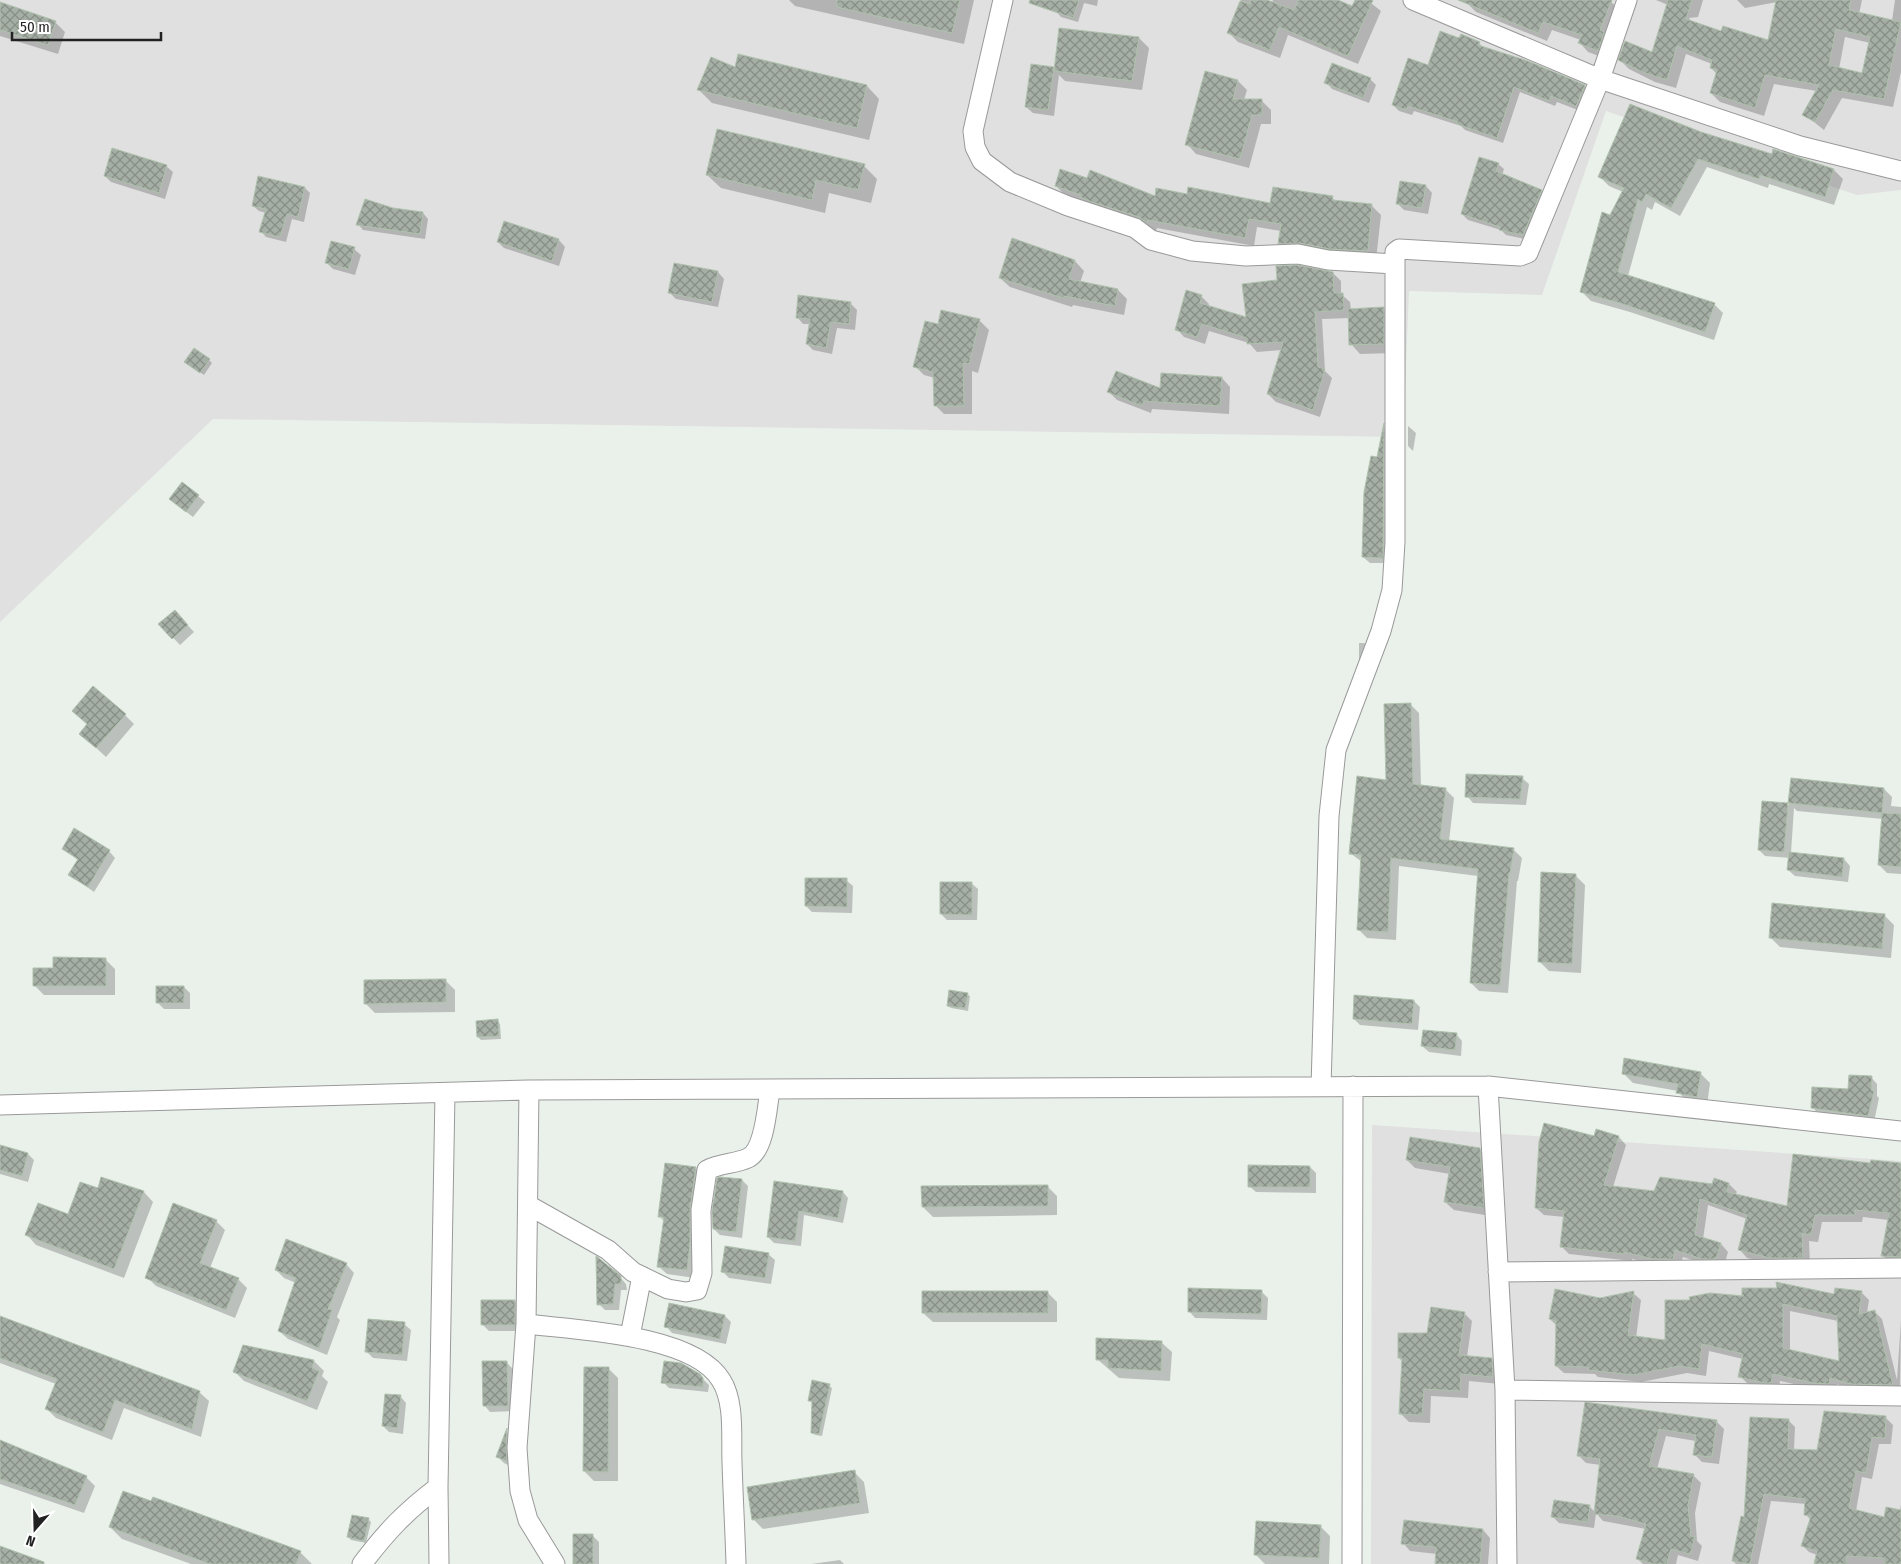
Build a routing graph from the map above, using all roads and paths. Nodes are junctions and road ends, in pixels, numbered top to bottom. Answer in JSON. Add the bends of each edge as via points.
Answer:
{"nodes":[{"id":1,"x":1003,"y":0,"type":"edge"},
{"id":2,"x":1627,"y":0,"type":"edge"},
{"id":3,"x":1418,"y":1,"type":"edge"},
{"id":4,"x":1600,"y":79,"type":"junction"},
{"id":5,"x":1901,"y":172,"type":"edge"},
{"id":6,"x":1395,"y":264,"type":"junction"},
{"id":7,"x":1352,"y":1086,"type":"junction"},
{"id":8,"x":1488,"y":1086,"type":"junction"},
{"id":9,"x":1322,"y":1087,"type":"junction"},
{"id":10,"x":530,"y":1090,"type":"junction"},
{"id":11,"x":770,"y":1090,"type":"junction"},
{"id":12,"x":444,"y":1094,"type":"junction"},
{"id":13,"x":0,"y":1105,"type":"edge"},
{"id":14,"x":1901,"y":1131,"type":"edge"},
{"id":15,"x":528,"y":1205,"type":"junction"},
{"id":16,"x":1901,"y":1268,"type":"edge"},
{"id":17,"x":1498,"y":1272,"type":"junction"},
{"id":18,"x":642,"y":1276,"type":"junction"},
{"id":19,"x":526,"y":1324,"type":"junction"},
{"id":20,"x":630,"y":1336,"type":"junction"},
{"id":21,"x":1505,"y":1390,"type":"junction"},
{"id":22,"x":1901,"y":1396,"type":"edge"},
{"id":23,"x":438,"y":1487,"type":"junction"},
{"id":24,"x":362,"y":1564,"type":"edge"},
{"id":25,"x":439,"y":1564,"type":"edge"},
{"id":26,"x":555,"y":1564,"type":"edge"},
{"id":27,"x":736,"y":1564,"type":"edge"},
{"id":28,"x":1352,"y":1564,"type":"edge"},
{"id":29,"x":1506,"y":1564,"type":"edge"}],
"edges":[{"from":1,"to":6,"type":"street","via":[[973,132],[975,147],[982,161],[1010,182],[1068,206],[1136,228],[1151,240],[1192,250],[1246,256],[1298,254],[1328,260]]},
{"from":2,"to":4,"type":"street"},
{"from":3,"to":4,"type":"street"},
{"from":4,"to":5,"type":"street","via":[[1800,146]]},
{"from":4,"to":6,"type":"street","via":[[1528,253],[1520,256],[1399,249],[1395,252]]},
{"from":6,"to":9,"type":"street","via":[[1395,542],[1392,590],[1363,684],[1336,750],[1329,816]]},
{"from":7,"to":8,"type":"street"},
{"from":7,"to":9,"type":"street"},
{"from":7,"to":28,"type":"street"},
{"from":8,"to":14,"type":"street"},
{"from":8,"to":17,"type":"street"},
{"from":9,"to":11,"type":"street"},
{"from":10,"to":11,"type":"street"},
{"from":10,"to":12,"type":"street"},
{"from":10,"to":15,"type":"street"},
{"from":11,"to":18,"type":"street","via":[[762,1139],[751,1157],[707,1170],[701,1210],[702,1273],[697,1290],[668,1289]]},
{"from":12,"to":13,"type":"street"},
{"from":12,"to":23,"type":"street"},
{"from":15,"to":18,"type":"street","via":[[608,1250],[632,1272]]},
{"from":15,"to":19,"type":"street"},
{"from":16,"to":17,"type":"street"},
{"from":17,"to":21,"type":"street"},
{"from":18,"to":20,"type":"street"},
{"from":19,"to":20,"type":"street"},
{"from":19,"to":26,"type":"street","via":[[517,1448],[520,1491],[528,1520]]},
{"from":20,"to":27,"type":"street","via":[[676,1347],[707,1365],[721,1380],[730,1405]]},
{"from":21,"to":22,"type":"street"},
{"from":21,"to":29,"type":"street"},
{"from":23,"to":24,"type":"street","via":[[405,1512]]},
{"from":23,"to":25,"type":"street"}]}
